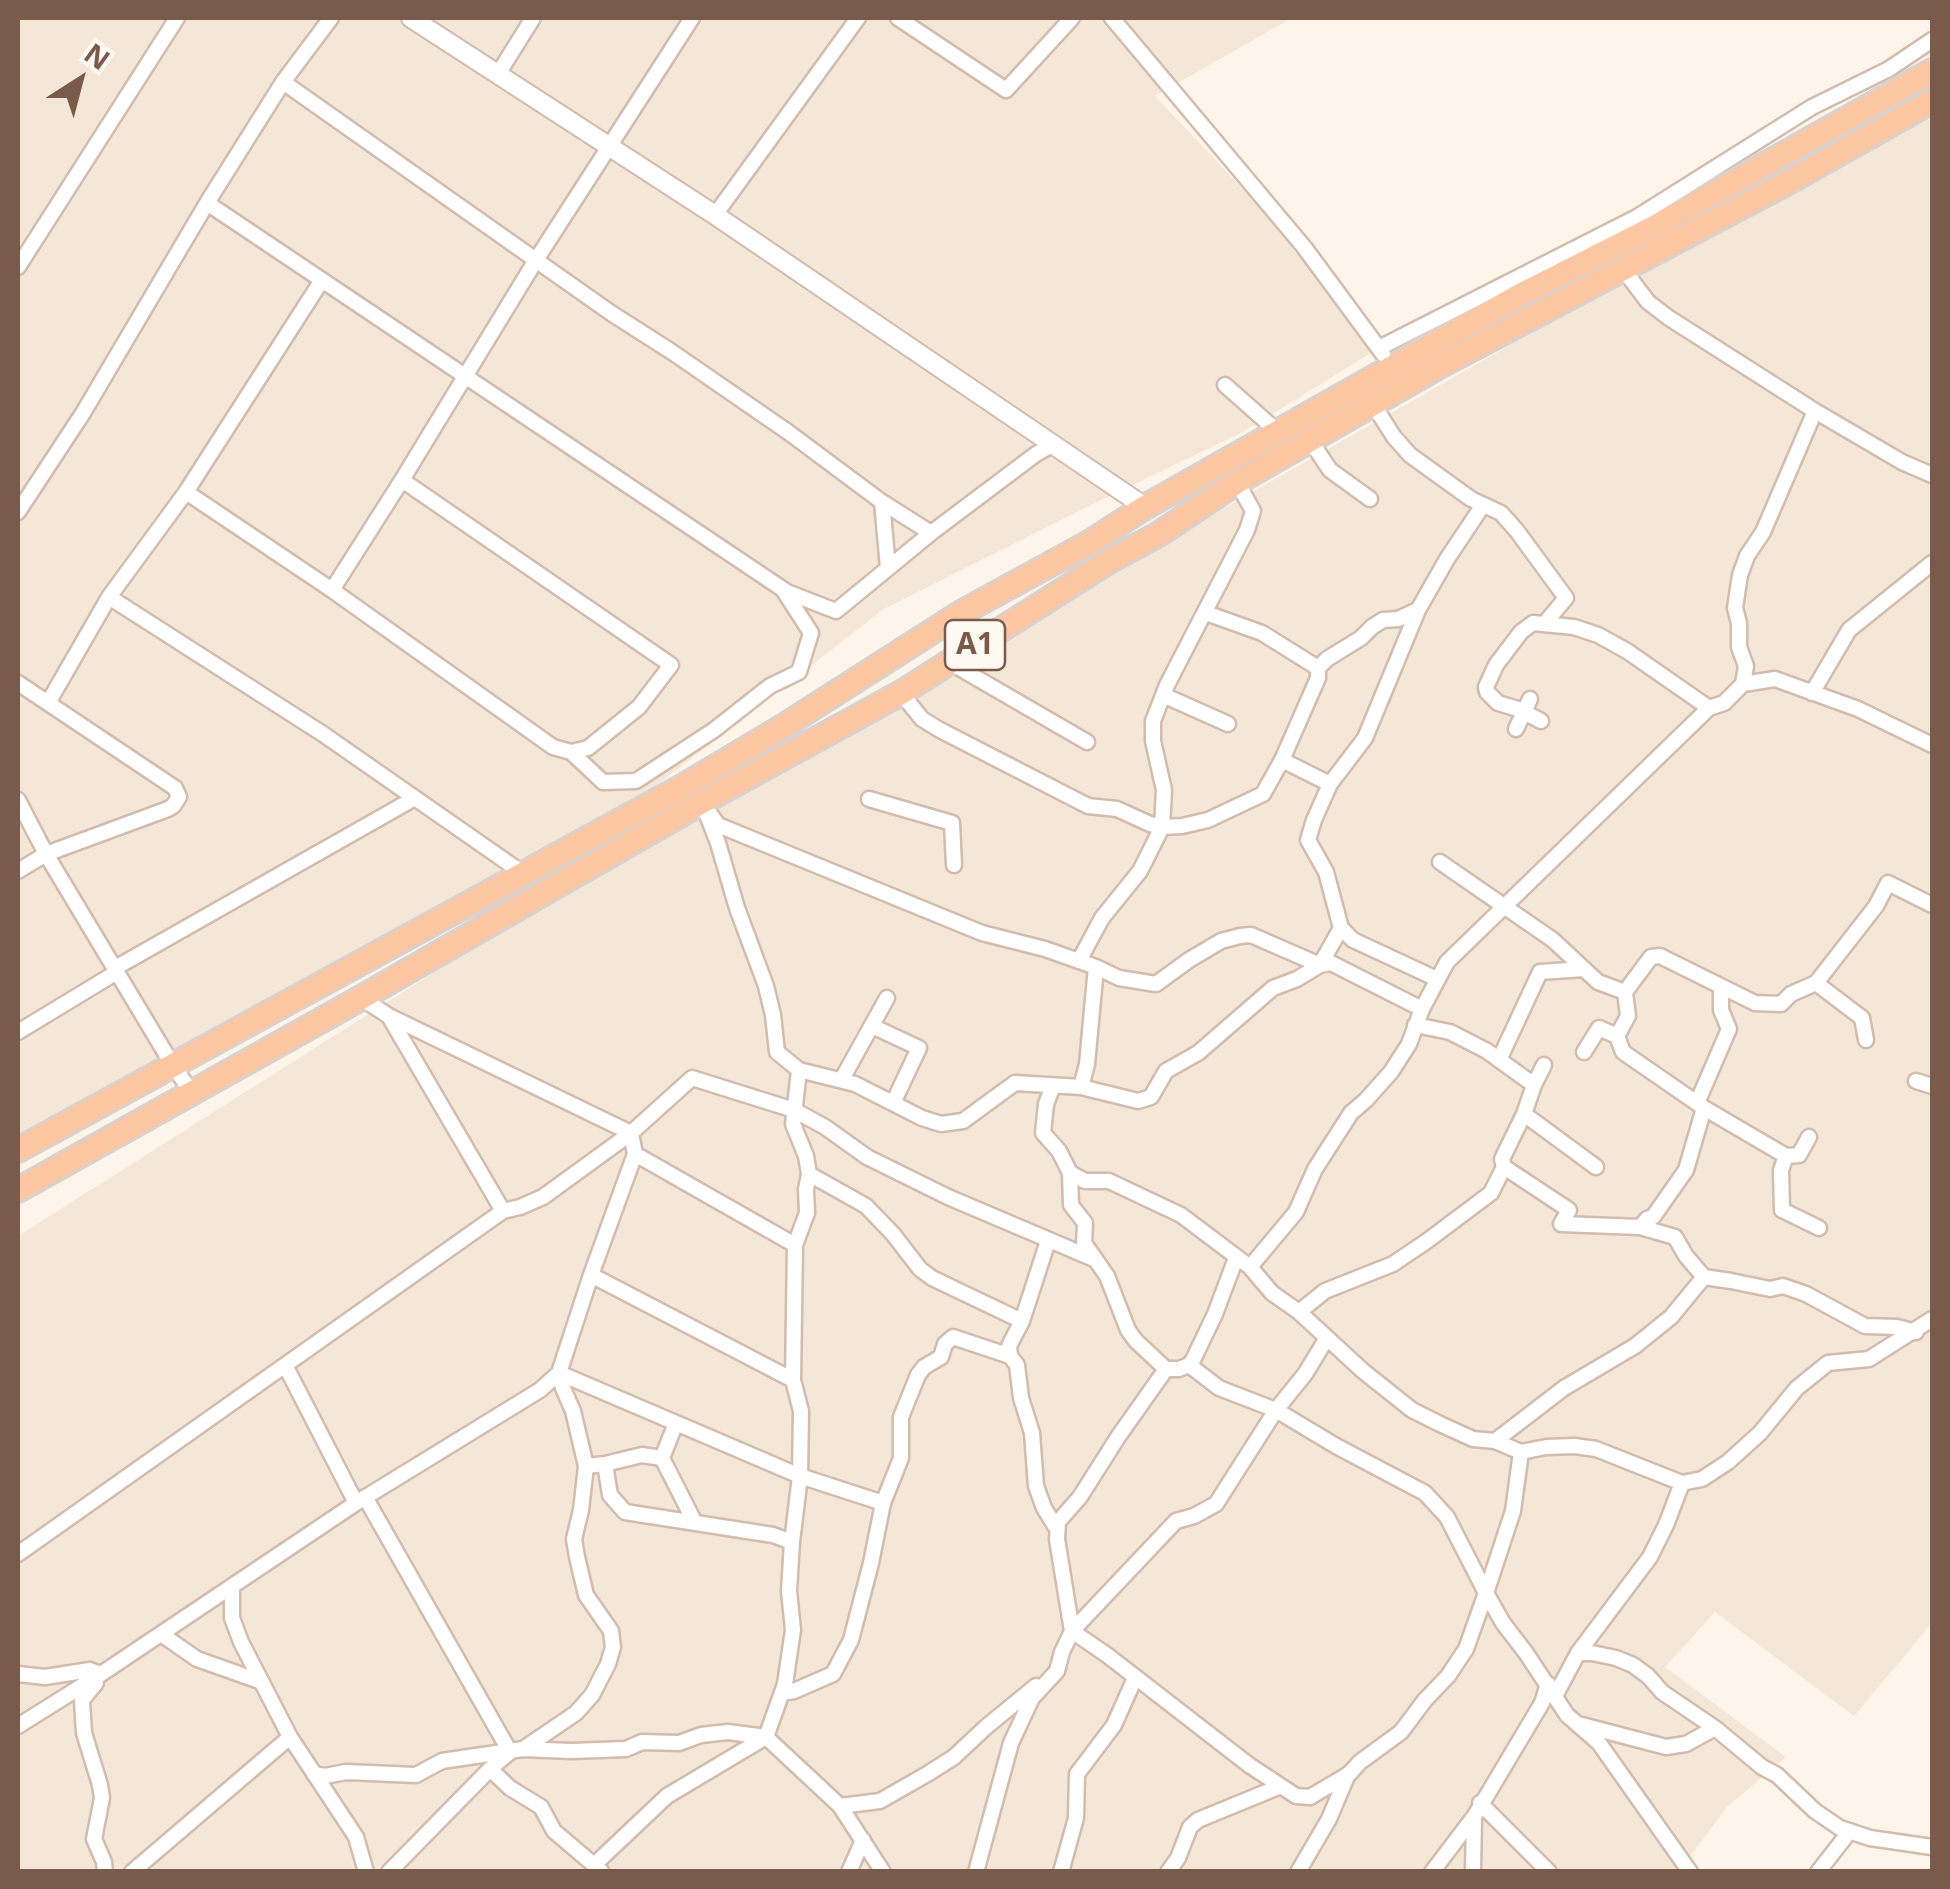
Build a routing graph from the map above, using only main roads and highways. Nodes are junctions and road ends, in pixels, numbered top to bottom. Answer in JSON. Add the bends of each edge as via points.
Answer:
{"nodes":[{"id":1,"x":1932,"y":71,"type":"edge"},
{"id":2,"x":1932,"y":101,"type":"edge"},
{"id":3,"x":18,"y":1150,"type":"edge"},
{"id":4,"x":18,"y":1190,"type":"edge"}],
"edges":[{"from":1,"to":3,"type":"highway","number":"A1","via":[[1654,227],[1385,357],[1278,432],[961,613],[682,786]]},
{"from":2,"to":4,"type":"highway","number":"A1","via":[[1441,365],[1237,482],[901,693]]}]}
